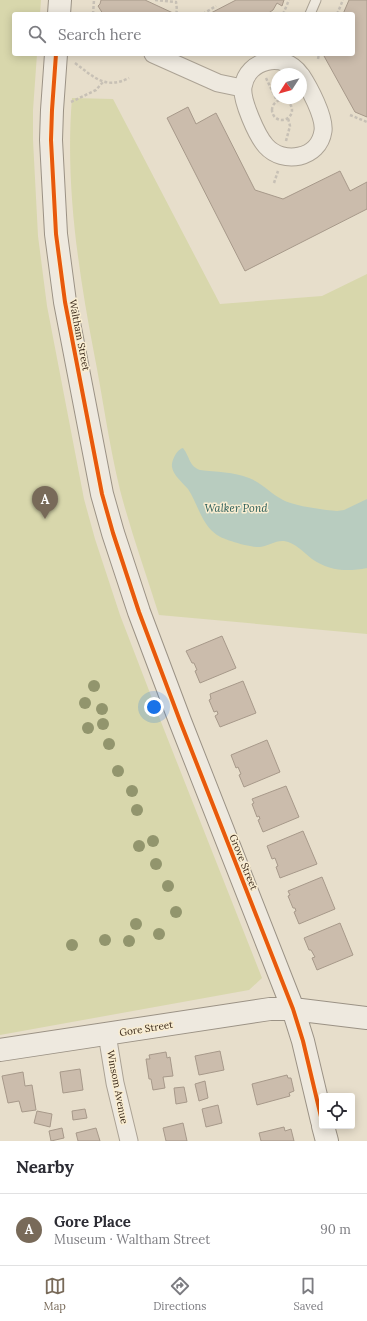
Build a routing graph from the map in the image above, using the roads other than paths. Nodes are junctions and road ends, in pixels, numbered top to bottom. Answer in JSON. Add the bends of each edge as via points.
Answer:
{"nodes":[{"id":1,"x":60,"y":0,"type":"edge"},
{"id":2,"x":316,"y":0,"type":"edge"},
{"id":3,"x":59,"y":12,"type":"edge"},
{"id":4,"x":311,"y":12,"type":"edge"},
{"id":5,"x":157,"y":56,"type":"edge"},
{"id":6,"x":64,"y":58,"type":"edge"},
{"id":7,"x":295,"y":66,"type":"edge"},
{"id":8,"x":242,"y":88,"type":"junction"},
{"id":9,"x":139,"y":612,"type":"joint"},
{"id":10,"x":293,"y":1009,"type":"junction"},
{"id":11,"x":367,"y":1018,"type":"edge"},
{"id":12,"x":107,"y":1034,"type":"junction"},
{"id":13,"x":0,"y":1050,"type":"edge"},
{"id":14,"x":319,"y":1108,"type":"edge"},
{"id":15,"x":324,"y":1129,"type":"edge"},
{"id":16,"x":129,"y":1141,"type":"edge"},
{"id":17,"x":327,"y":1141,"type":"edge"}],
"edges":[{"from":1,"to":3,"type":"street"},
{"from":2,"to":4,"type":"lane"},
{"from":5,"to":8,"type":"street","via":[[218,83]]},
{"from":6,"to":9,"type":"street","name":"Waltham Street","via":[[52,110],[51,140],[59,265],[102,494]]},
{"from":7,"to":8,"type":"street","via":[[278,60],[262,62],[249,72]]},
{"from":7,"to":8,"type":"street","via":[[323,121],[323,132],[315,147],[308,153],[289,158],[278,155],[266,146],[245,106]]},
{"from":9,"to":10,"type":"street","name":"Grove Street"},
{"from":10,"to":11,"type":"street","name":"Gore Street"},
{"from":10,"to":12,"type":"street","name":"Gore Street","via":[[261,1010]]},
{"from":10,"to":14,"type":"street","name":"Grove Street"},
{"from":12,"to":13,"type":"street","name":"Gore Street"},
{"from":12,"to":16,"type":"street","name":"Winsom Avenue","via":[[115,1083]]},
{"from":15,"to":17,"type":"street"}]}
